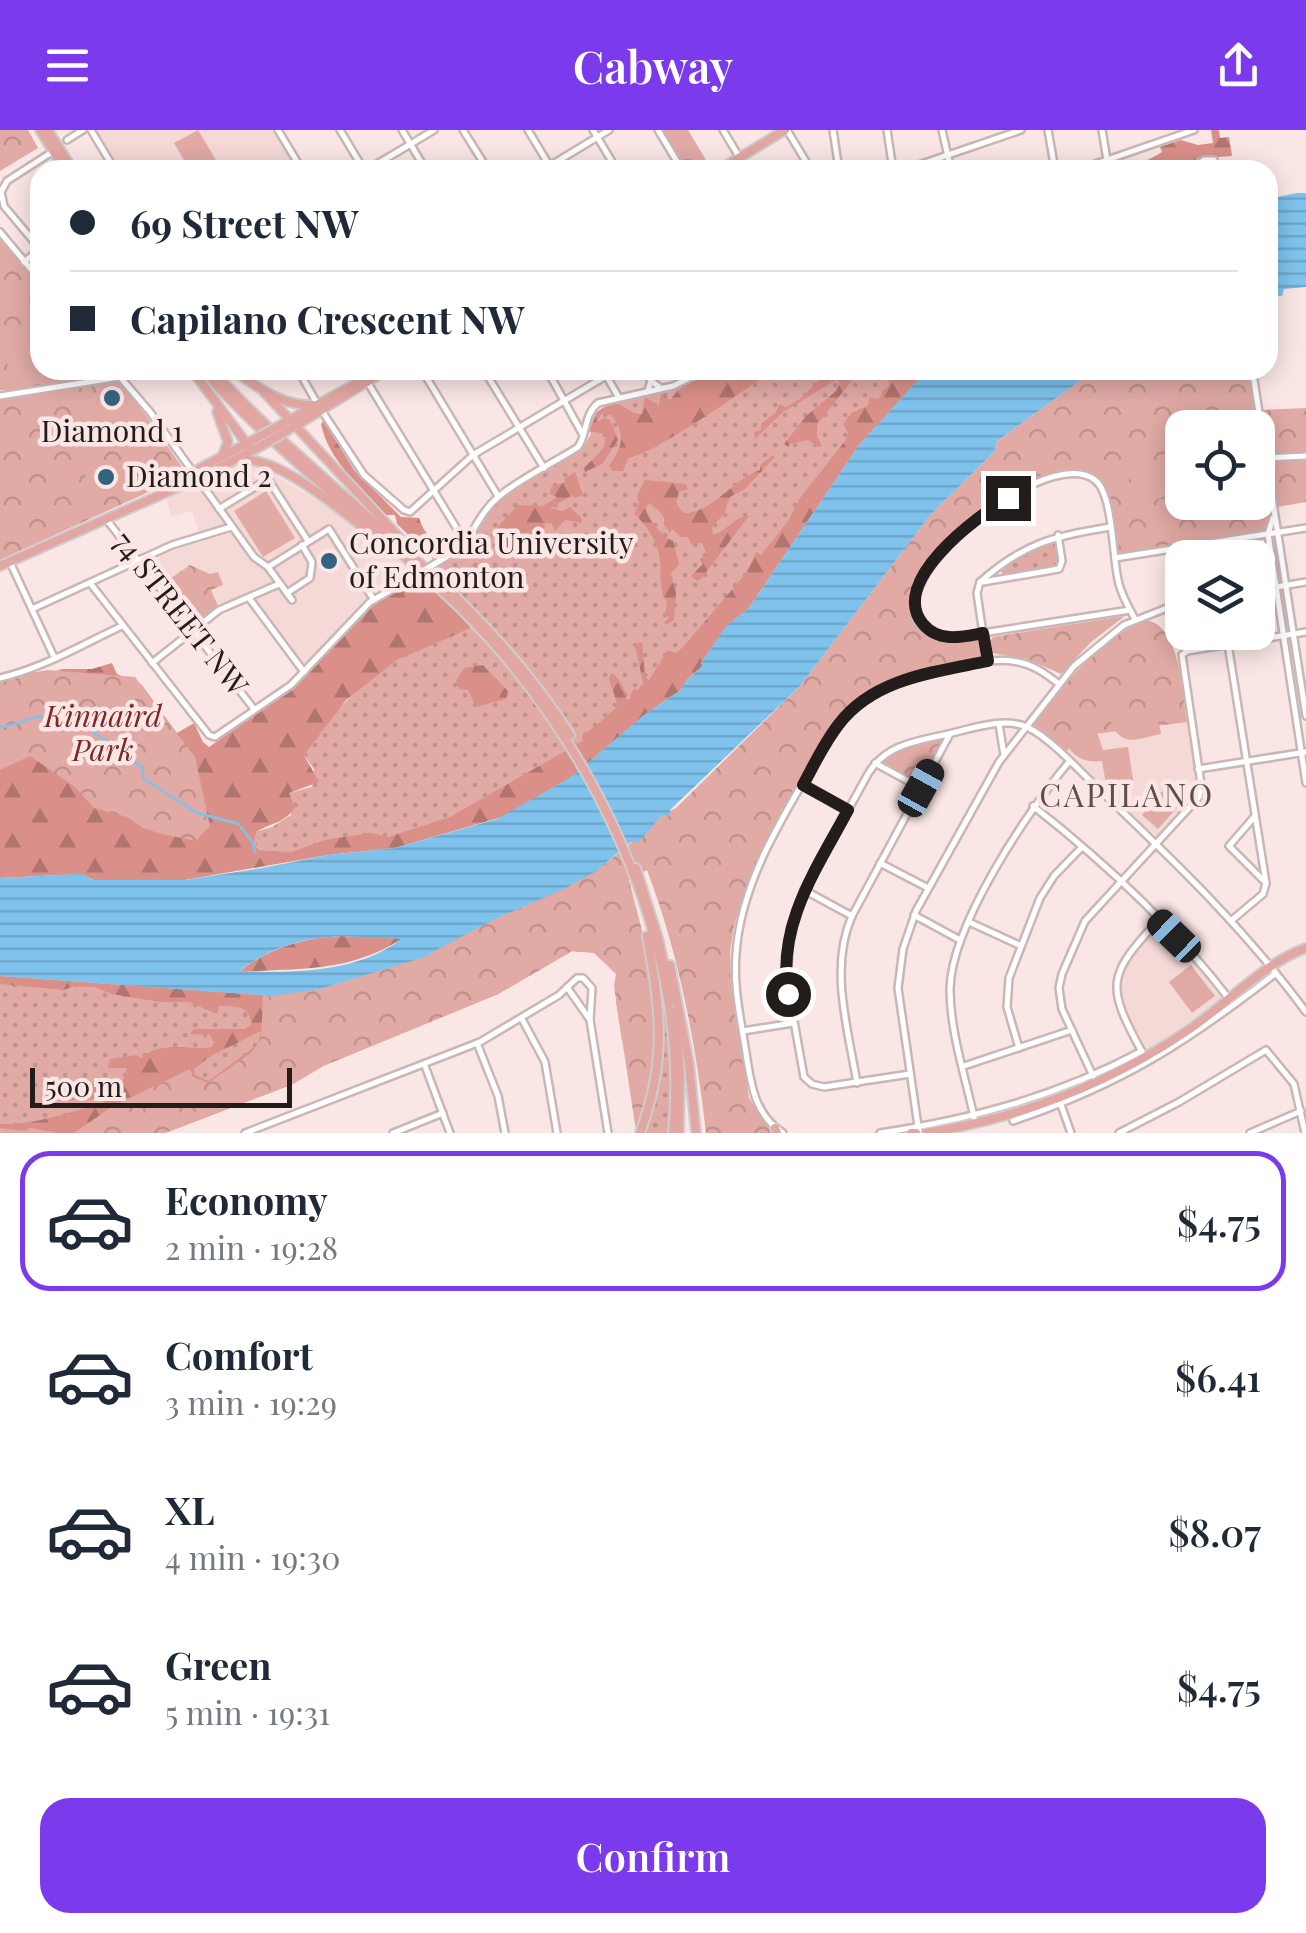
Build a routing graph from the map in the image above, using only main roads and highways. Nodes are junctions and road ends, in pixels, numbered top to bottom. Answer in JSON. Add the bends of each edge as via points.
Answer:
{"nodes":[{"id":1,"x":40,"y":130,"type":"edge"},
{"id":2,"x":48,"y":130,"type":"edge"},
{"id":3,"x":786,"y":130,"type":"edge"},
{"id":4,"x":60,"y":146,"type":"junction"},
{"id":5,"x":63,"y":160,"type":"edge"},
{"id":6,"x":68,"y":160,"type":"edge"},
{"id":7,"x":736,"y":160,"type":"edge"},
{"id":8,"x":198,"y":380,"type":"edge"},
{"id":9,"x":213,"y":380,"type":"edge"},
{"id":10,"x":222,"y":380,"type":"edge"},
{"id":11,"x":247,"y":380,"type":"edge"},
{"id":12,"x":369,"y":380,"type":"edge"},
{"id":13,"x":264,"y":392,"type":"junction"},
{"id":14,"x":211,"y":400,"type":"junction"},
{"id":15,"x":318,"y":409,"type":"junction"},
{"id":16,"x":291,"y":424,"type":"junction"},
{"id":17,"x":254,"y":445,"type":"junction"},
{"id":18,"x":319,"y":449,"type":"junction"},
{"id":19,"x":222,"y":456,"type":"junction"},
{"id":20,"x":222,"y":467,"type":"junction"},
{"id":21,"x":270,"y":467,"type":"junction"},
{"id":22,"x":195,"y":475,"type":"junction"},
{"id":23,"x":0,"y":566,"type":"edge"},
{"id":24,"x":421,"y":568,"type":"junction"},
{"id":25,"x":636,"y":876,"type":"junction"},
{"id":26,"x":1306,"y":948,"type":"edge"},
{"id":27,"x":918,"y":1132,"type":"edge"},
{"id":28,"x":640,"y":1133,"type":"edge"},
{"id":29,"x":676,"y":1133,"type":"edge"},
{"id":30,"x":698,"y":1133,"type":"edge"}],
"edges":[{"from":1,"to":4,"type":"main road"},
{"from":2,"to":4,"type":"main road"},
{"from":3,"to":7,"type":"main road"},
{"from":4,"to":5,"type":"main road"},
{"from":4,"to":6,"type":"main road"},
{"from":8,"to":14,"type":"main road"},
{"from":9,"to":24,"type":"main road"},
{"from":10,"to":24,"type":"main road"},
{"from":11,"to":13,"type":"main road"},
{"from":12,"to":15,"type":"main road"},
{"from":13,"to":15,"type":"main road"},
{"from":13,"to":16,"type":"main road"},
{"from":14,"to":17,"type":"main road"},
{"from":14,"to":19,"type":"main road","via":[[228,442]]},
{"from":15,"to":16,"type":"main road"},
{"from":15,"to":18,"type":"main road","via":[[308,425]]},
{"from":16,"to":17,"type":"main road","bridge":true},
{"from":16,"to":18,"type":"main road"},
{"from":17,"to":19,"type":"main road"},
{"from":17,"to":20,"type":"main road"},
{"from":17,"to":21,"type":"main road"},
{"from":18,"to":24,"type":"main road"},
{"from":19,"to":22,"type":"main road"},
{"from":20,"to":21,"type":"main road","via":[[247,459]]},
{"from":20,"to":22,"type":"main road"},
{"from":21,"to":24,"type":"main road"},
{"from":22,"to":23,"type":"main road"},
{"from":24,"to":25,"type":"main road","via":[[501,642],[566,734],[600,788]]},
{"from":25,"to":28,"type":"main road","via":[[661,1037]]},
{"from":25,"to":29,"type":"main road","via":[[662,952],[676,1026]]},
{"from":25,"to":30,"type":"main road","via":[[648,892],[670,965]]},
{"from":26,"to":27,"type":"main road","via":[[1078,1090],[1012,1118]]}]}
